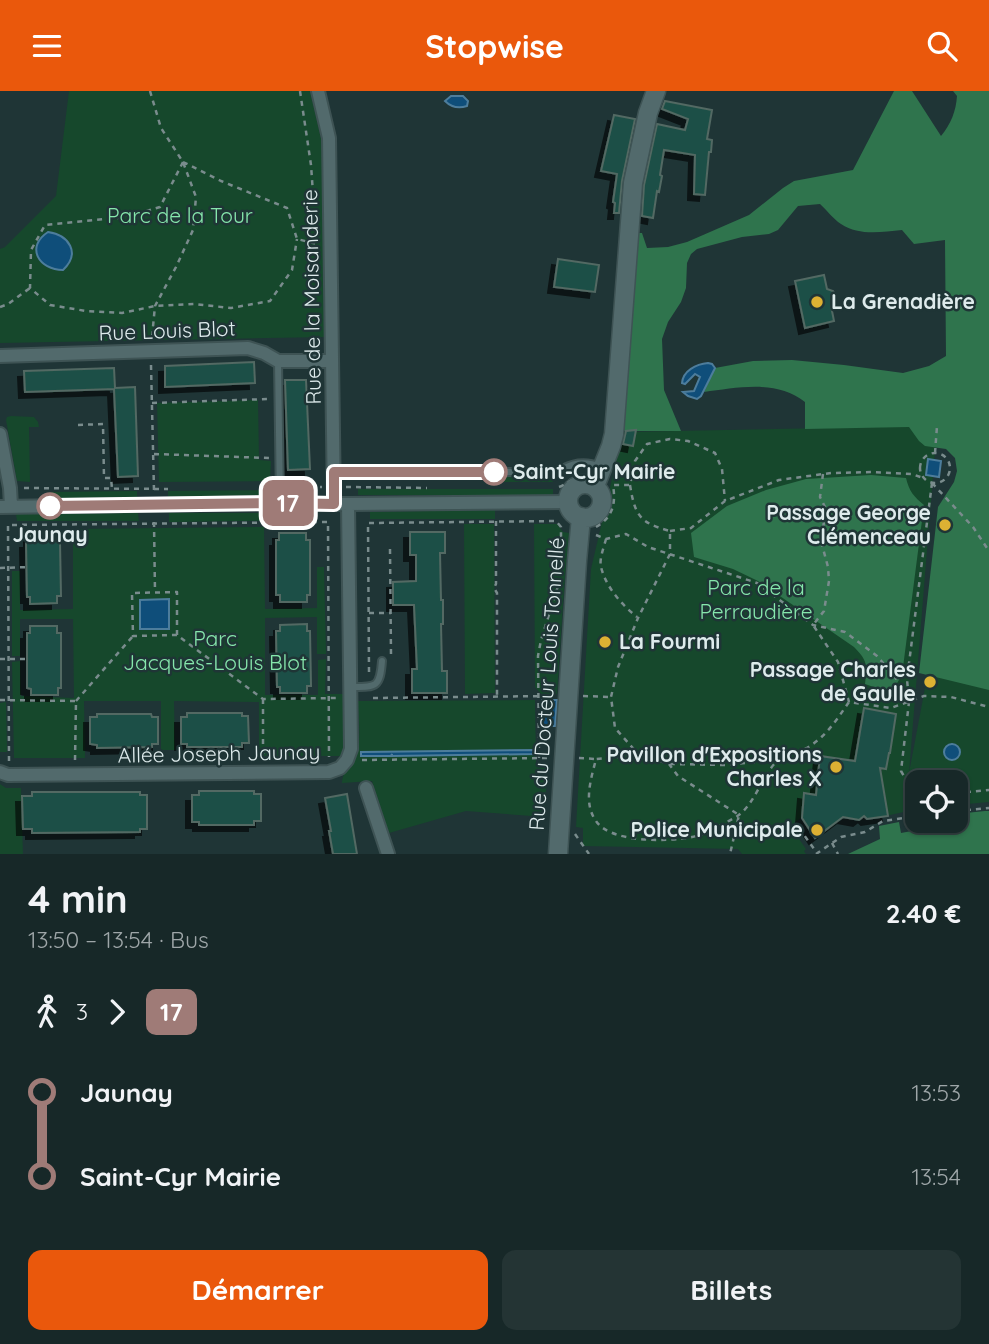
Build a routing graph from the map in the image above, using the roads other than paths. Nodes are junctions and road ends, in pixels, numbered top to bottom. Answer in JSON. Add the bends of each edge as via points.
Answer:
{"nodes":[{"id":1,"x":318,"y":91,"type":"edge"},
{"id":2,"x":656,"y":91,"type":"edge"},
{"id":3,"x":0,"y":356,"type":"edge"},
{"id":4,"x":278,"y":361,"type":"junction"},
{"id":5,"x":332,"y":361,"type":"junction"},
{"id":6,"x":0,"y":434,"type":"edge"},
{"id":7,"x":602,"y":467,"type":"junction"},
{"id":8,"x":334,"y":472,"type":"junction"},
{"id":9,"x":591,"y":481,"type":"junction"},
{"id":10,"x":562,"y":495,"type":"junction"},
{"id":11,"x":280,"y":503,"type":"junction"},
{"id":12,"x":334,"y":504,"type":"junction"},
{"id":13,"x":348,"y":504,"type":"junction"},
{"id":14,"x":6,"y":507,"type":"edge"},
{"id":15,"x":581,"y":517,"type":"junction"},
{"id":16,"x":382,"y":661,"type":"dead end"},
{"id":17,"x":349,"y":693,"type":"junction"},
{"id":18,"x":4,"y":768,"type":"edge"},
{"id":19,"x":366,"y":788,"type":"dead end"},
{"id":20,"x":388,"y":854,"type":"edge"},
{"id":21,"x":558,"y":854,"type":"edge"}],
"edges":[{"from":1,"to":5,"type":"street","name":"Rue de la Moisanderie","via":[[329,138]]},
{"from":2,"to":7,"type":"street","via":[[633,183],[614,434]]},
{"from":3,"to":4,"type":"street","name":"Rue Louis Blot","via":[[248,348]]},
{"from":4,"to":5,"type":"street","name":"Rue Louis Blot"},
{"from":4,"to":11,"type":"lane"},
{"from":5,"to":8,"type":"street","name":"Rue de la Moisanderie"},
{"from":6,"to":14,"type":"street","via":[[10,488]]},
{"from":7,"to":8,"type":"lane","via":[[582,462],[557,472]]},
{"from":7,"to":9,"type":"street"},
{"from":8,"to":12,"type":"street","name":"Rue de la Moisanderie"},
{"from":9,"to":10,"type":"street"},
{"from":9,"to":15,"type":"street","via":[[601,493],[602,504],[592,516]]},
{"from":10,"to":13,"type":"street"},
{"from":10,"to":15,"type":"street","via":[[572,512]]},
{"from":11,"to":12,"type":"street"},
{"from":11,"to":14,"type":"street"},
{"from":12,"to":13,"type":"street"},
{"from":13,"to":17,"type":"street","name":"Allée Joseph Jaunay"},
{"from":15,"to":21,"type":"street","name":"Rue du Docteur Louis Tonnellé"},
{"from":16,"to":17,"type":"lane","via":[[377,684]]},
{"from":17,"to":18,"type":"street","name":"Allée Joseph Jaunay","via":[[351,749],[340,768],[329,772],[8,775]]},
{"from":19,"to":20,"type":"street"}]}
